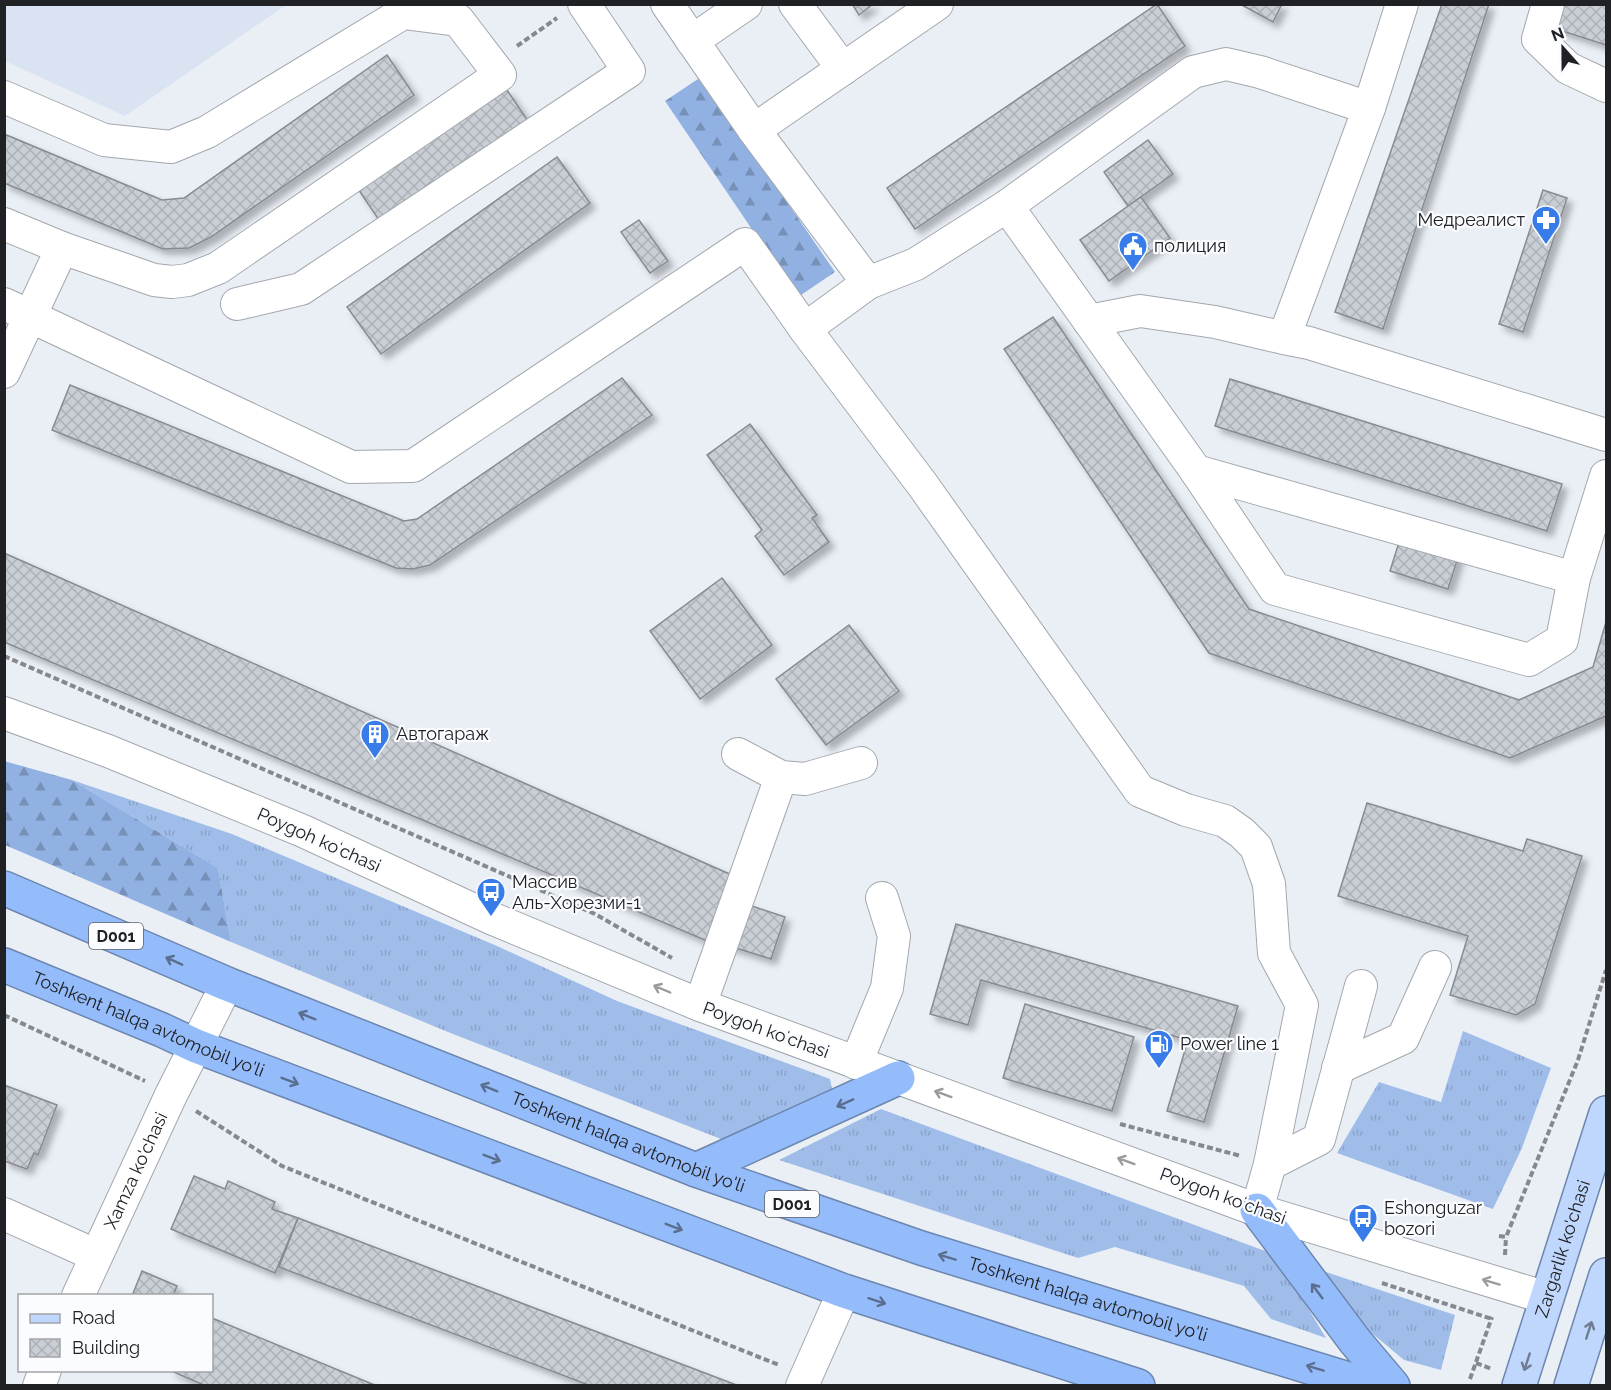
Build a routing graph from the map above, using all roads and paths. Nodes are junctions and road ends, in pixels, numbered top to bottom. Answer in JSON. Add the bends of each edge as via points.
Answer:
{"nodes":[{"id":1,"x":667,"y":4,"type":"edge"},
{"id":2,"x":746,"y":4,"type":"edge"},
{"id":3,"x":795,"y":4,"type":"edge"},
{"id":4,"x":937,"y":4,"type":"edge"},
{"id":5,"x":1402,"y":4,"type":"edge"},
{"id":6,"x":1548,"y":4,"type":"edge"},
{"id":7,"x":571,"y":11,"type":"edge"},
{"id":8,"x":692,"y":41,"type":"junction"},
{"id":9,"x":491,"y":64,"type":"junction"},
{"id":10,"x":843,"y":69,"type":"junction"},
{"id":11,"x":1606,"y":86,"type":"edge"},
{"id":12,"x":4,"y":97,"type":"edge"},
{"id":13,"x":1369,"y":108,"type":"junction"},
{"id":14,"x":754,"y":130,"type":"junction"},
{"id":15,"x":1007,"y":206,"type":"junction"},
{"id":16,"x":4,"y":224,"type":"edge"},
{"id":17,"x":62,"y":248,"type":"junction"},
{"id":18,"x":868,"y":283,"type":"junction"},
{"id":19,"x":237,"y":304,"type":"dead end"},
{"id":20,"x":18,"y":310,"type":"edge"},
{"id":21,"x":1089,"y":321,"type":"junction"},
{"id":22,"x":805,"y":329,"type":"junction"},
{"id":23,"x":1284,"y":338,"type":"junction"},
{"id":24,"x":4,"y":372,"type":"edge"},
{"id":25,"x":1606,"y":435,"type":"edge"},
{"id":26,"x":1196,"y":471,"type":"junction"},
{"id":27,"x":1606,"y":476,"type":"edge"},
{"id":28,"x":1574,"y":578,"type":"junction"},
{"id":29,"x":4,"y":656,"type":"edge"},
{"id":30,"x":4,"y":712,"type":"edge"},
{"id":31,"x":738,"y":754,"type":"dead end"},
{"id":32,"x":861,"y":764,"type":"dead end"},
{"id":33,"x":782,"y":777,"type":"junction"},
{"id":34,"x":4,"y":888,"type":"edge"},
{"id":35,"x":882,"y":898,"type":"dead end"},
{"id":36,"x":4,"y":965,"type":"edge"},
{"id":37,"x":1435,"y":967,"type":"dead end"},
{"id":38,"x":1606,"y":970,"type":"edge"},
{"id":39,"x":227,"y":984,"type":"junction"},
{"id":40,"x":1361,"y":986,"type":"dead end"},
{"id":41,"x":704,"y":992,"type":"junction"},
{"id":42,"x":4,"y":1015,"type":"edge"},
{"id":43,"x":196,"y":1046,"type":"junction"},
{"id":44,"x":856,"y":1063,"type":"junction"},
{"id":45,"x":1338,"y":1068,"type":"junction"},
{"id":46,"x":898,"y":1078,"type":"junction"},
{"id":47,"x":171,"y":1095,"type":"junction"},
{"id":48,"x":1606,"y":1113,"type":"edge"},
{"id":49,"x":1119,"y":1124,"type":"dead end"},
{"id":50,"x":1270,"y":1164,"type":"junction"},
{"id":51,"x":696,"y":1170,"type":"junction"},
{"id":52,"x":1257,"y":1210,"type":"junction"},
{"id":53,"x":4,"y":1214,"type":"edge"},
{"id":54,"x":1499,"y":1236,"type":"dead end"},
{"id":55,"x":95,"y":1255,"type":"junction"},
{"id":56,"x":1606,"y":1275,"type":"edge"},
{"id":57,"x":1379,"y":1282,"type":"dead end"},
{"id":58,"x":844,"y":1291,"type":"junction"},
{"id":59,"x":79,"y":1294,"type":"edge"},
{"id":60,"x":1547,"y":1298,"type":"junction"},
{"id":61,"x":1492,"y":1319,"type":"dead end"},
{"id":62,"x":45,"y":1372,"type":"edge"},
{"id":63,"x":804,"y":1381,"type":"edge"},
{"id":64,"x":39,"y":1386,"type":"edge"},
{"id":65,"x":1138,"y":1386,"type":"edge"},
{"id":66,"x":1371,"y":1386,"type":"edge"},
{"id":67,"x":1393,"y":1386,"type":"edge"},
{"id":68,"x":1519,"y":1386,"type":"edge"},
{"id":69,"x":1571,"y":1386,"type":"edge"}],
"edges":[{"from":1,"to":8,"type":"street"},
{"from":2,"to":8,"type":"street"},
{"from":3,"to":10,"type":"street"},
{"from":4,"to":10,"type":"street"},
{"from":5,"to":13,"type":"street"},
{"from":6,"to":11,"type":"street","via":[[1538,39],[1568,68]]},
{"from":7,"to":9,"type":"path"},
{"from":7,"to":19,"type":"street","via":[[629,71],[301,289]]},
{"from":8,"to":14,"type":"street"},
{"from":9,"to":12,"type":"street","via":[[458,20],[403,13],[207,132],[171,147],[104,140]]},
{"from":9,"to":17,"type":"street","via":[[500,75],[204,275],[172,282],[154,280]]},
{"from":10,"to":14,"type":"street"},
{"from":13,"to":15,"type":"street","via":[[1226,64],[1193,72]]},
{"from":13,"to":23,"type":"street"},
{"from":14,"to":18,"type":"street"},
{"from":15,"to":18,"type":"street","via":[[916,264]]},
{"from":15,"to":21,"type":"street"},
{"from":16,"to":17,"type":"street"},
{"from":17,"to":20,"type":"street"},
{"from":18,"to":22,"type":"street"},
{"from":20,"to":22,"type":"street","via":[[351,467],[413,466],[745,243]]},
{"from":20,"to":24,"type":"street"},
{"from":21,"to":23,"type":"street","via":[[1140,311],[1215,322]]},
{"from":21,"to":26,"type":"street"},
{"from":22,"to":50,"type":"street","via":[[922,484],[1140,791],[1225,821],[1256,847],[1269,884],[1274,953],[1302,1005]]},
{"from":23,"to":25,"type":"street"},
{"from":26,"to":28,"type":"street"},
{"from":26,"to":28,"type":"street","via":[[1275,589],[1529,660],[1562,640]]},
{"from":27,"to":28,"type":"street"},
{"from":29,"to":41,"type":"path","via":[[595,914]]},
{"from":41,"to":30,"type":"street","name":"Poygoh koʻchasi","one_way":true,"via":[[491,918],[303,831]]},
{"from":31,"to":33,"type":"street"},
{"from":32,"to":33,"type":"street","via":[[805,779]]},
{"from":33,"to":41,"type":"street"},
{"from":39,"to":34,"type":"highway","name":"Toshkent halqa avtomobil yo'li","number":"D001","one_way":true},
{"from":35,"to":44,"type":"street","via":[[894,936],[887,988]]},
{"from":36,"to":43,"type":"highway","name":"Toshkent halqa avtomobil yo'li"},
{"from":37,"to":45,"type":"street","via":[[1403,1038]]},
{"from":38,"to":54,"type":"path","via":[[1578,1060],[1506,1237]]},
{"from":39,"to":43,"type":"street","name":"Xamza ko'chasi"},
{"from":51,"to":39,"type":"highway","name":"Toshkent halqa avtomobil yo'li","number":"D001","one_way":true},
{"from":40,"to":45,"type":"street"},
{"from":41,"to":44,"type":"street","name":"Poygoh koʻchasi"},
{"from":42,"to":47,"type":"path"},
{"from":43,"to":47,"type":"street","name":"Xamza ko'chasi"},
{"from":43,"to":58,"type":"highway","name":"Toshkent halqa avtomobil yo'li","one_way":true},
{"from":44,"to":46,"type":"street","name":"Poygoh koʻchasi"},
{"from":45,"to":50,"type":"street","via":[[1319,1139]]},
{"from":46,"to":51,"type":"highway","one_way":true},
{"from":52,"to":46,"type":"street","name":"Poygoh koʻchasi","one_way":true},
{"from":47,"to":55,"type":"street","name":"Xamza ko'chasi"},
{"from":47,"to":63,"type":"path","via":[[282,1166]]},
{"from":48,"to":60,"type":"main road","name":"Zargarlik ko'chasi"},
{"from":49,"to":50,"type":"path"},
{"from":50,"to":52,"type":"street"},
{"from":66,"to":51,"type":"highway","name":"Toshkent halqa avtomobil yo'li","number":"D001","one_way":true,"via":[[921,1248]]},
{"from":60,"to":52,"type":"street","name":"Poygoh koʻchasi","one_way":true},
{"from":67,"to":52,"type":"highway","one_way":true},
{"from":53,"to":55,"type":"street"},
{"from":55,"to":59,"type":"street","name":"Xamza ko'chasi"},
{"from":69,"to":56,"type":"main road","one_way":true},
{"from":57,"to":61,"type":"path"},
{"from":58,"to":63,"type":"street"},
{"from":58,"to":65,"type":"highway","name":"Toshkent halqa avtomobil yo'li","one_way":true},
{"from":60,"to":68,"type":"main road","name":"Zargarlik ko'chasi","one_way":true},
{"from":62,"to":64,"type":"street"}]}
